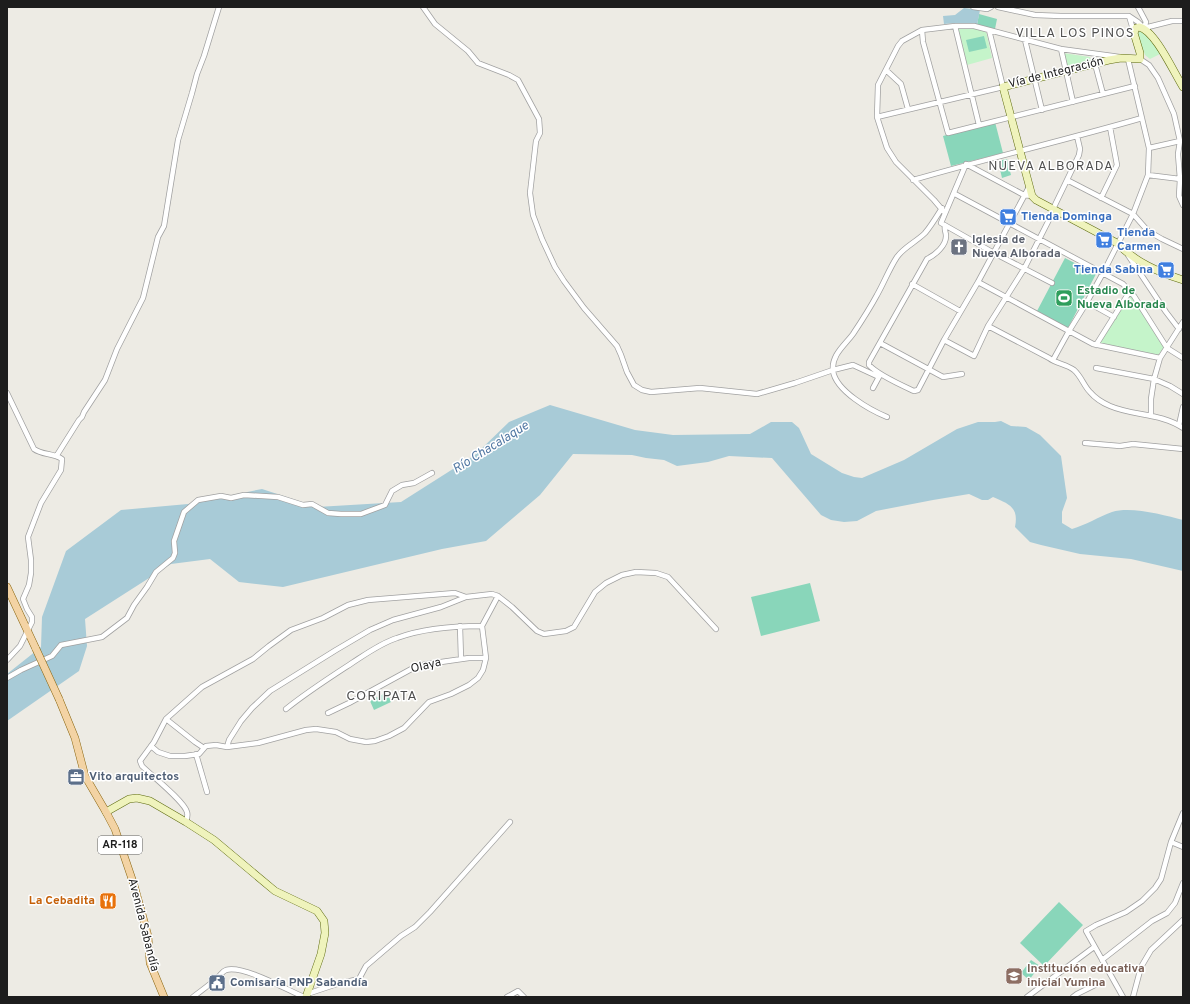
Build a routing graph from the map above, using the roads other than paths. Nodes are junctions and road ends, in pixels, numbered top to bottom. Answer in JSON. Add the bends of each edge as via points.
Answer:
{"nodes":[{"id":1,"x":219,"y":7,"type":"edge"},
{"id":2,"x":423,"y":7,"type":"edge"},
{"id":3,"x":973,"y":7,"type":"edge"},
{"id":4,"x":991,"y":7,"type":"edge"},
{"id":5,"x":998,"y":7,"type":"edge"},
{"id":6,"x":1138,"y":7,"type":"edge"},
{"id":7,"x":1129,"y":16,"type":"junction"},
{"id":8,"x":1183,"y":21,"type":"edge"},
{"id":9,"x":955,"y":26,"type":"junction"},
{"id":10,"x":1144,"y":28,"type":"junction"},
{"id":11,"x":922,"y":30,"type":"junction"},
{"id":12,"x":989,"y":30,"type":"junction"},
{"id":13,"x":1134,"y":33,"type":"junction"},
{"id":14,"x":1025,"y":40,"type":"junction"},
{"id":15,"x":1061,"y":49,"type":"junction"},
{"id":16,"x":1125,"y":58,"type":"junction"},
{"id":17,"x":1140,"y":59,"type":"junction"},
{"id":18,"x":1095,"y":64,"type":"junction"},
{"id":19,"x":886,"y":70,"type":"junction"},
{"id":20,"x":1065,"y":71,"type":"junction"},
{"id":21,"x":1035,"y":79,"type":"junction"},
{"id":22,"x":1003,"y":86,"type":"junction"},
{"id":23,"x":1135,"y":86,"type":"junction"},
{"id":24,"x":1183,"y":87,"type":"edge"},
{"id":25,"x":971,"y":94,"type":"junction"},
{"id":26,"x":1103,"y":94,"type":"junction"},
{"id":27,"x":939,"y":102,"type":"junction"},
{"id":28,"x":1072,"y":102,"type":"junction"},
{"id":29,"x":908,"y":109,"type":"junction"},
{"id":30,"x":1042,"y":110,"type":"junction"},
{"id":31,"x":876,"y":117,"type":"junction"},
{"id":32,"x":1011,"y":117,"type":"junction"},
{"id":33,"x":1142,"y":118,"type":"junction"},
{"id":34,"x":979,"y":125,"type":"junction"},
{"id":35,"x":1110,"y":127,"type":"junction"},
{"id":36,"x":1077,"y":136,"type":"junction"},
{"id":37,"x":1180,"y":141,"type":"junction"},
{"id":38,"x":1149,"y":148,"type":"junction"},
{"id":39,"x":1020,"y":152,"type":"junction"},
{"id":40,"x":966,"y":164,"type":"junction"},
{"id":41,"x":1148,"y":175,"type":"junction"},
{"id":42,"x":1180,"y":179,"type":"junction"},
{"id":43,"x":913,"y":180,"type":"junction"},
{"id":44,"x":1067,"y":180,"type":"junction"},
{"id":45,"x":954,"y":194,"type":"junction"},
{"id":46,"x":1028,"y":196,"type":"junction"},
{"id":47,"x":1101,"y":198,"type":"junction"},
{"id":48,"x":1183,"y":205,"type":"edge"},
{"id":49,"x":942,"y":208,"type":"junction"},
{"id":50,"x":1054,"y":210,"type":"junction"},
{"id":51,"x":945,"y":213,"type":"junction"},
{"id":52,"x":1132,"y":214,"type":"junction"},
{"id":53,"x":1010,"y":224,"type":"junction"},
{"id":54,"x":945,"y":226,"type":"junction"},
{"id":55,"x":1039,"y":240,"type":"junction"},
{"id":56,"x":1117,"y":244,"type":"junction"},
{"id":57,"x":1183,"y":249,"type":"edge"},
{"id":58,"x":994,"y":253,"type":"junction"},
{"id":59,"x":1127,"y":254,"type":"junction"},
{"id":60,"x":1024,"y":269,"type":"junction"},
{"id":61,"x":1103,"y":273,"type":"junction"},
{"id":62,"x":1183,"y":280,"type":"edge"},
{"id":63,"x":978,"y":282,"type":"junction"},
{"id":64,"x":1052,"y":283,"type":"dead end"},
{"id":65,"x":912,"y":284,"type":"junction"},
{"id":66,"x":1130,"y":291,"type":"junction"},
{"id":67,"x":1006,"y":298,"type":"junction"},
{"id":68,"x":1087,"y":302,"type":"junction"},
{"id":69,"x":960,"y":311,"type":"junction"},
{"id":70,"x":1114,"y":317,"type":"junction"},
{"id":71,"x":1183,"y":322,"type":"edge"},
{"id":72,"x":988,"y":326,"type":"junction"},
{"id":73,"x":1179,"y":329,"type":"junction"},
{"id":74,"x":1069,"y":331,"type":"junction"},
{"id":75,"x":944,"y":340,"type":"junction"},
{"id":76,"x":880,"y":343,"type":"junction"},
{"id":77,"x":1096,"y":345,"type":"junction"},
{"id":78,"x":1167,"y":348,"type":"junction"},
{"id":79,"x":1160,"y":358,"type":"junction"},
{"id":80,"x":1183,"y":358,"type":"edge"},
{"id":81,"x":1053,"y":360,"type":"junction"},
{"id":82,"x":1096,"y":368,"type":"dead end"},
{"id":83,"x":929,"y":369,"type":"junction"},
{"id":84,"x":833,"y":370,"type":"junction"},
{"id":85,"x":962,"y":374,"type":"dead end"},
{"id":86,"x":880,"y":375,"type":"junction"},
{"id":87,"x":1154,"y":379,"type":"junction"},
{"id":88,"x":873,"y":388,"type":"dead end"},
{"id":89,"x":7,"y":393,"type":"edge"},
{"id":90,"x":1183,"y":394,"type":"edge"},
{"id":91,"x":1183,"y":407,"type":"edge"},
{"id":92,"x":1151,"y":416,"type":"junction"},
{"id":93,"x":887,"y":417,"type":"dead end"},
{"id":94,"x":1181,"y":426,"type":"edge"},
{"id":95,"x":1085,"y":443,"type":"dead end"},
{"id":96,"x":1183,"y":449,"type":"edge"},
{"id":97,"x":57,"y":455,"type":"junction"},
{"id":98,"x":432,"y":473,"type":"dead end"},
{"id":99,"x":7,"y":587,"type":"edge"},
{"id":100,"x":498,"y":596,"type":"junction"},
{"id":101,"x":466,"y":597,"type":"junction"},
{"id":102,"x":460,"y":626,"type":"junction"},
{"id":103,"x":482,"y":626,"type":"junction"},
{"id":104,"x":716,"y":629,"type":"dead end"},
{"id":105,"x":28,"y":630,"type":"junction"},
{"id":106,"x":486,"y":658,"type":"junction"},
{"id":107,"x":461,"y":659,"type":"junction"},
{"id":108,"x":7,"y":660,"type":"edge"},
{"id":109,"x":7,"y":678,"type":"edge"},
{"id":110,"x":286,"y":709,"type":"dead end"},
{"id":111,"x":328,"y":713,"type":"dead end"},
{"id":112,"x":166,"y":719,"type":"junction"},
{"id":113,"x":151,"y":746,"type":"junction"},
{"id":114,"x":227,"y":747,"type":"junction"},
{"id":115,"x":204,"y":748,"type":"junction"},
{"id":116,"x":196,"y":754,"type":"junction"},
{"id":117,"x":207,"y":792,"type":"dead end"},
{"id":118,"x":106,"y":812,"type":"junction"},
{"id":119,"x":1183,"y":813,"type":"edge"},
{"id":120,"x":186,"y":822,"type":"junction"},
{"id":121,"x":510,"y":822,"type":"dead end"},
{"id":122,"x":1171,"y":842,"type":"junction"},
{"id":123,"x":1183,"y":847,"type":"edge"},
{"id":124,"x":1183,"y":883,"type":"edge"},
{"id":125,"x":1183,"y":920,"type":"edge"},
{"id":126,"x":1094,"y":947,"type":"junction"},
{"id":127,"x":1102,"y":960,"type":"junction"},
{"id":128,"x":1101,"y":982,"type":"dead end"},
{"id":129,"x":306,"y":996,"type":"edge"},
{"id":130,"x":1076,"y":996,"type":"edge"},
{"id":131,"x":164,"y":997,"type":"edge"},
{"id":132,"x":193,"y":997,"type":"edge"},
{"id":133,"x":507,"y":997,"type":"edge"},
{"id":134,"x":524,"y":997,"type":"edge"},
{"id":135,"x":1027,"y":997,"type":"edge"},
{"id":136,"x":1123,"y":997,"type":"edge"},
{"id":137,"x":1133,"y":997,"type":"edge"}],
"edges":[{"from":1,"to":97,"type":"street","via":[[178,140],[164,226],[158,237],[142,298],[101,387]]},
{"from":2,"to":84,"type":"street","via":[[435,24],[468,51],[478,63],[518,80],[539,119],[540,133],[536,141],[530,193],[533,215],[542,240],[564,281],[617,346],[626,372],[635,386],[651,392],[700,388],[757,394]]},
{"from":3,"to":4,"type":"street"},
{"from":5,"to":7,"type":"street","via":[[1035,15]]},
{"from":6,"to":10,"type":"street","via":[[1146,22]]},
{"from":7,"to":10,"type":"street"},
{"from":7,"to":13,"type":"street"},
{"from":8,"to":10,"type":"street"},
{"from":9,"to":11,"type":"street"},
{"from":9,"to":12,"type":"street","via":[[974,26]]},
{"from":9,"to":25,"type":"street"},
{"from":10,"to":13,"type":"main road","via":[[1136,28]]},
{"from":10,"to":24,"type":"main road","via":[[1163,50]]},
{"from":11,"to":19,"type":"street","via":[[902,41]]},
{"from":11,"to":27,"type":"street"},
{"from":12,"to":14,"type":"street"},
{"from":12,"to":22,"type":"street"},
{"from":13,"to":17,"type":"main road"},
{"from":14,"to":15,"type":"street"},
{"from":14,"to":21,"type":"street"},
{"from":15,"to":16,"type":"street"},
{"from":15,"to":20,"type":"street"},
{"from":16,"to":17,"type":"main road","name":"Vía de Integración"},
{"from":16,"to":18,"type":"main road","name":"Vía de Integración"},
{"from":16,"to":23,"type":"street"},
{"from":17,"to":37,"type":"street","via":[[1149,65],[1160,84],[1174,114]]},
{"from":18,"to":20,"type":"main road","name":"Vía de Integración"},
{"from":18,"to":26,"type":"street"},
{"from":19,"to":29,"type":"street","via":[[901,84]]},
{"from":19,"to":31,"type":"street","via":[[878,85]]},
{"from":20,"to":21,"type":"main road","name":"Vía de Integración"},
{"from":20,"to":28,"type":"street"},
{"from":21,"to":22,"type":"main road","name":"Vía de Integración"},
{"from":21,"to":30,"type":"street"},
{"from":22,"to":25,"type":"street"},
{"from":22,"to":32,"type":"main road","name":"Vía de Integración"},
{"from":23,"to":26,"type":"street"},
{"from":23,"to":33,"type":"street"},
{"from":25,"to":27,"type":"street"},
{"from":25,"to":34,"type":"street"},
{"from":26,"to":28,"type":"street"},
{"from":27,"to":29,"type":"street"},
{"from":27,"to":34,"type":"street","via":[[948,133]]},
{"from":28,"to":30,"type":"street"},
{"from":29,"to":31,"type":"street"},
{"from":30,"to":32,"type":"street"},
{"from":31,"to":43,"type":"street","via":[[891,155]]},
{"from":32,"to":34,"type":"street"},
{"from":32,"to":39,"type":"main road","name":"Vía de Integración"},
{"from":33,"to":35,"type":"street"},
{"from":33,"to":38,"type":"street"},
{"from":35,"to":36,"type":"street"},
{"from":35,"to":47,"type":"street","via":[[1117,165]]},
{"from":36,"to":39,"type":"street"},
{"from":36,"to":44,"type":"street","via":[[1079,156]]},
{"from":37,"to":38,"type":"street"},
{"from":37,"to":42,"type":"street"},
{"from":38,"to":41,"type":"street"},
{"from":39,"to":40,"type":"street"},
{"from":39,"to":46,"type":"main road","name":"Vía de Integración","via":[[1029,187]]},
{"from":40,"to":43,"type":"street"},
{"from":40,"to":45,"type":"street"},
{"from":40,"to":46,"type":"street"},
{"from":41,"to":42,"type":"street"},
{"from":41,"to":52,"type":"street"},
{"from":42,"to":48,"type":"street","via":[[1179,196]]},
{"from":43,"to":49,"type":"street"},
{"from":44,"to":47,"type":"street"},
{"from":44,"to":50,"type":"street"},
{"from":45,"to":51,"type":"street"},
{"from":45,"to":53,"type":"street"},
{"from":46,"to":50,"type":"main road"},
{"from":46,"to":53,"type":"street"},
{"from":47,"to":52,"type":"street"},
{"from":49,"to":51,"type":"street"},
{"from":49,"to":84,"type":"street","via":[[925,233],[898,256],[876,297],[836,355]]},
{"from":50,"to":55,"type":"street"},
{"from":50,"to":56,"type":"main road"},
{"from":51,"to":54,"type":"street","via":[[941,221]]},
{"from":52,"to":56,"type":"street"},
{"from":52,"to":57,"type":"street","via":[[1148,231]]},
{"from":53,"to":55,"type":"street"},
{"from":53,"to":58,"type":"street"},
{"from":54,"to":58,"type":"street"},
{"from":54,"to":65,"type":"street","via":[[946,236],[942,246],[935,255],[927,259]]},
{"from":55,"to":60,"type":"street"},
{"from":55,"to":61,"type":"street"},
{"from":56,"to":59,"type":"main road"},
{"from":56,"to":61,"type":"street"},
{"from":58,"to":60,"type":"street"},
{"from":58,"to":63,"type":"street"},
{"from":59,"to":62,"type":"main road","via":[[1144,265]]},
{"from":59,"to":73,"type":"street"},
{"from":60,"to":64,"type":"street"},
{"from":60,"to":67,"type":"street"},
{"from":61,"to":66,"type":"street"},
{"from":61,"to":68,"type":"street"},
{"from":63,"to":67,"type":"street"},
{"from":63,"to":69,"type":"street"},
{"from":65,"to":69,"type":"street"},
{"from":65,"to":76,"type":"street"},
{"from":66,"to":70,"type":"street"},
{"from":66,"to":78,"type":"street"},
{"from":67,"to":72,"type":"street"},
{"from":67,"to":74,"type":"street"},
{"from":68,"to":70,"type":"street"},
{"from":68,"to":74,"type":"street"},
{"from":69,"to":75,"type":"street"},
{"from":70,"to":77,"type":"street"},
{"from":71,"to":73,"type":"street"},
{"from":72,"to":75,"type":"street","via":[[974,356]]},
{"from":72,"to":81,"type":"street"},
{"from":73,"to":78,"type":"street"},
{"from":74,"to":77,"type":"street"},
{"from":74,"to":81,"type":"street"},
{"from":75,"to":83,"type":"street"},
{"from":76,"to":83,"type":"street"},
{"from":76,"to":86,"type":"street","via":[[869,365]]},
{"from":77,"to":79,"type":"street"},
{"from":78,"to":79,"type":"street"},
{"from":78,"to":80,"type":"street"},
{"from":79,"to":87,"type":"street"},
{"from":81,"to":92,"type":"street","via":[[1070,367],[1090,393],[1108,405]]},
{"from":82,"to":87,"type":"street"},
{"from":83,"to":85,"type":"street","via":[[943,377]]},
{"from":83,"to":86,"type":"street","via":[[918,390],[914,391]]},
{"from":84,"to":86,"type":"street","via":[[853,365]]},
{"from":84,"to":93,"type":"street","via":[[836,380],[851,396]]},
{"from":86,"to":88,"type":"street"},
{"from":87,"to":90,"type":"street"},
{"from":87,"to":92,"type":"street"},
{"from":89,"to":97,"type":"street","via":[[34,449]]},
{"from":91,"to":94,"type":"street"},
{"from":92,"to":94,"type":"street"},
{"from":95,"to":96,"type":"street"},
{"from":97,"to":105,"type":"street","number":"AR-118","via":[[62,459],[61,470],[41,503],[28,537],[31,572],[23,599],[32,617]]},
{"from":98,"to":109,"type":"street","via":[[392,491],[385,506],[361,514],[328,513],[312,504],[303,505],[278,497],[244,495],[198,500],[184,512],[174,541],[173,558],[156,572],[127,618],[102,637],[61,645],[52,656]]},
{"from":99,"to":105,"type":"main road","number":"AR-118"},
{"from":100,"to":101,"type":"street","via":[[492,594]]},
{"from":100,"to":103,"type":"street"},
{"from":100,"to":104,"type":"street","via":[[537,631],[544,634],[566,631],[574,627],[595,592],[606,583],[622,575],[636,572],[656,573],[668,577]]},
{"from":101,"to":112,"type":"street","via":[[455,594],[368,600],[348,605],[291,630],[253,659],[202,687]]},
{"from":101,"to":114,"type":"street","via":[[441,607],[393,620],[336,650],[270,692],[252,708],[241,721]]},
{"from":102,"to":103,"type":"street"},
{"from":102,"to":107,"type":"street"},
{"from":102,"to":110,"type":"street","via":[[418,632],[379,646],[306,693]]},
{"from":103,"to":106,"type":"street"},
{"from":105,"to":108,"type":"street","via":[[20,646]]},
{"from":105,"to":118,"type":"main road","name":"Avenida Sabandía","number":"AR-118","bridge":true,"via":[[75,738],[86,776]]},
{"from":106,"to":107,"type":"street","name":"Olaya"},
{"from":106,"to":114,"type":"street","via":[[478,678],[469,685],[429,702],[404,728],[375,741],[350,739],[336,732],[316,729],[258,743]]},
{"from":107,"to":111,"type":"street","name":"Olaya","via":[[415,667]]},
{"from":112,"to":113,"type":"street"},
{"from":112,"to":115,"type":"street"},
{"from":113,"to":116,"type":"street","via":[[158,752],[170,756]]},
{"from":113,"to":120,"type":"street","via":[[141,758],[141,763],[186,809]]},
{"from":114,"to":115,"type":"street","via":[[212,745]]},
{"from":115,"to":116,"type":"street"},
{"from":116,"to":117,"type":"street"},
{"from":118,"to":120,"type":"main road","via":[[129,799],[141,798]]},
{"from":118,"to":131,"type":"main road","name":"Avenida Sabandía","number":"AR-118","via":[[115,829],[134,885],[148,936],[150,963]]},
{"from":119,"to":122,"type":"street"},
{"from":120,"to":129,"type":"main road","via":[[214,840],[275,891],[312,908],[321,915],[325,933],[321,954]]},
{"from":121,"to":129,"type":"street","via":[[415,927],[366,966],[359,979]]},
{"from":122,"to":123,"type":"street"},
{"from":122,"to":126,"type":"street","via":[[1161,879],[1155,888],[1126,912],[1086,931]]},
{"from":124,"to":127,"type":"street","via":[[1176,903],[1167,913],[1152,921]]},
{"from":125,"to":137,"type":"street","via":[[1150,950],[1141,967]]},
{"from":126,"to":127,"type":"street"},
{"from":126,"to":135,"type":"street"},
{"from":127,"to":136,"type":"street"},
{"from":128,"to":130,"type":"street"},
{"from":129,"to":132,"type":"street","via":[[255,975],[229,970],[224,971]]},
{"from":133,"to":134,"type":"street","via":[[518,991]]}]}
